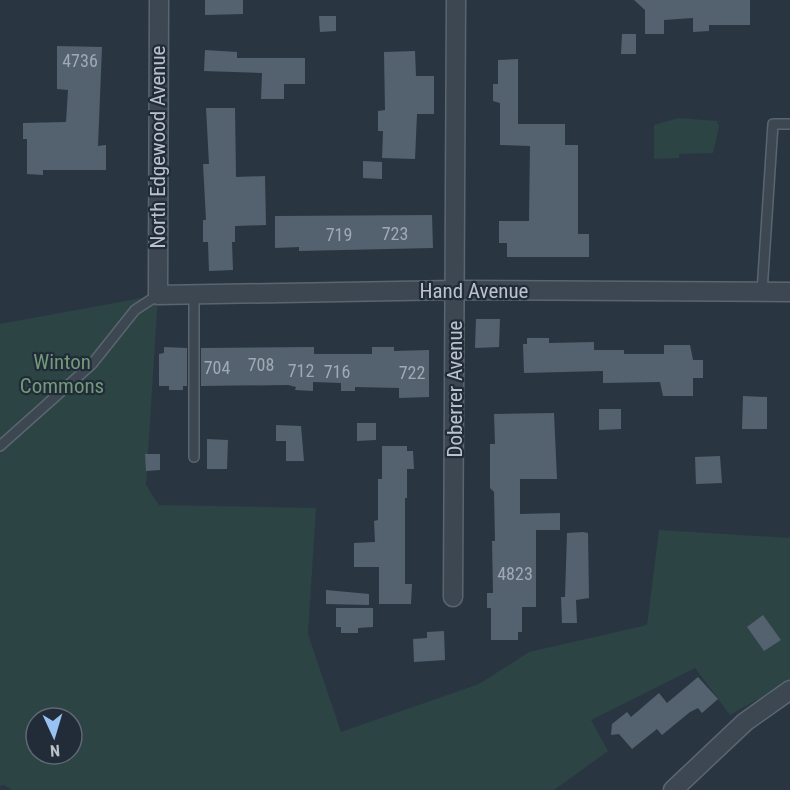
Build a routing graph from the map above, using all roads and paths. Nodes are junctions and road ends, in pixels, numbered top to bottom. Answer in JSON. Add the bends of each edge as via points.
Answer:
{"nodes":[{"id":1,"x":159,"y":0,"type":"edge"},
{"id":2,"x":456,"y":0,"type":"edge"},
{"id":3,"x":790,"y":124,"type":"edge"},
{"id":4,"x":455,"y":290,"type":"junction"},
{"id":5,"x":762,"y":292,"type":"junction"},
{"id":6,"x":790,"y":292,"type":"edge"},
{"id":7,"x":194,"y":294,"type":"junction"},
{"id":8,"x":158,"y":295,"type":"junction"},
{"id":9,"x":0,"y":446,"type":"edge"},
{"id":10,"x":194,"y":457,"type":"dead end"},
{"id":11,"x":453,"y":597,"type":"dead end"},
{"id":12,"x":790,"y":690,"type":"edge"},
{"id":13,"x":673,"y":790,"type":"edge"}],
"edges":[{"from":1,"to":8,"type":"street","name":"North Edgewood Avenue"},
{"from":2,"to":4,"type":"street","name":"Doberrer Avenue"},
{"from":3,"to":5,"type":"lane","via":[[773,124]]},
{"from":4,"to":5,"type":"street","name":"Hand Avenue"},
{"from":4,"to":7,"type":"street","name":"Hand Avenue"},
{"from":4,"to":11,"type":"street","name":"Doberrer Avenue"},
{"from":5,"to":6,"type":"street","name":"Hand Avenue"},
{"from":7,"to":8,"type":"street","name":"Hand Avenue"},
{"from":7,"to":10,"type":"lane"},
{"from":8,"to":9,"type":"lane","via":[[135,310],[92,364]]},
{"from":12,"to":13,"type":"street","via":[[745,722]]}]}
